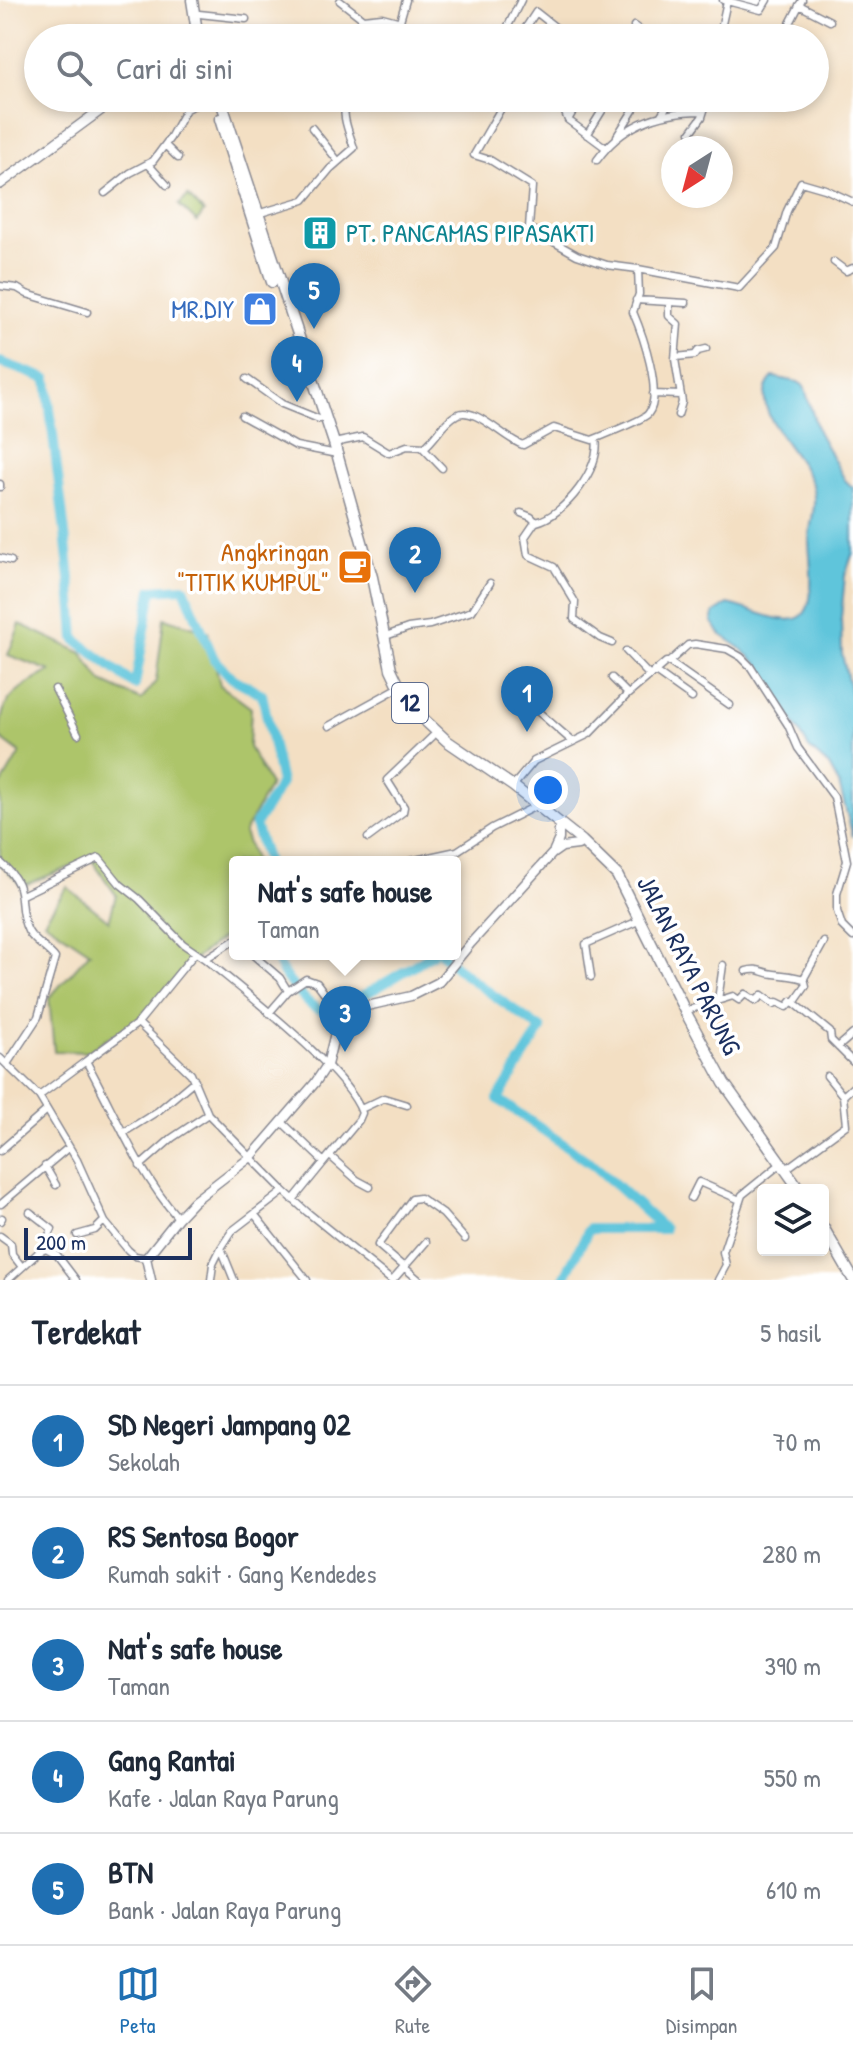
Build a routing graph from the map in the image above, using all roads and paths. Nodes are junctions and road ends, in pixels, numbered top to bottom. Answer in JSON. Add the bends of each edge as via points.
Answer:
{"nodes":[{"id":1,"x":195,"y":0,"type":"edge"},
{"id":2,"x":406,"y":0,"type":"edge"},
{"id":3,"x":521,"y":0,"type":"edge"},
{"id":4,"x":767,"y":0,"type":"edge"},
{"id":5,"x":340,"y":1,"type":"edge"},
{"id":6,"x":725,"y":1,"type":"edge"},
{"id":7,"x":800,"y":2,"type":"edge"},
{"id":8,"x":199,"y":14,"type":"junction"},
{"id":9,"x":246,"y":19,"type":"dead end"},
{"id":10,"x":830,"y":21,"type":"dead end"},
{"id":11,"x":401,"y":22,"type":"joint"},
{"id":12,"x":199,"y":24,"type":"edge"},
{"id":13,"x":200,"y":24,"type":"edge"},
{"id":14,"x":509,"y":24,"type":"edge"},
{"id":15,"x":528,"y":24,"type":"edge"},
{"id":16,"x":547,"y":24,"type":"edge"},
{"id":17,"x":722,"y":24,"type":"edge"},
{"id":18,"x":788,"y":24,"type":"edge"},
{"id":19,"x":98,"y":112,"type":"edge"},
{"id":20,"x":184,"y":112,"type":"edge"},
{"id":21,"x":219,"y":112,"type":"edge"},
{"id":22,"x":220,"y":112,"type":"edge"},
{"id":23,"x":345,"y":112,"type":"edge"},
{"id":24,"x":499,"y":112,"type":"edge"},
{"id":25,"x":565,"y":112,"type":"edge"},
{"id":26,"x":573,"y":112,"type":"edge"},
{"id":27,"x":601,"y":112,"type":"edge"},
{"id":28,"x":632,"y":112,"type":"edge"},
{"id":29,"x":663,"y":112,"type":"edge"},
{"id":30,"x":674,"y":112,"type":"edge"},
{"id":31,"x":702,"y":112,"type":"edge"},
{"id":32,"x":661,"y":115,"type":"junction"},
{"id":33,"x":568,"y":120,"type":"junction"},
{"id":34,"x":312,"y":128,"type":"dead end"},
{"id":35,"x":691,"y":132,"type":"dead end"},
{"id":36,"x":587,"y":135,"type":"junction"},
{"id":37,"x":616,"y":138,"type":"junction"},
{"id":38,"x":165,"y":145,"type":"junction"},
{"id":39,"x":606,"y":148,"type":"junction"},
{"id":40,"x":178,"y":158,"type":"dead end"},
{"id":41,"x":597,"y":160,"type":"dead end"},
{"id":42,"x":338,"y":161,"type":"junction"},
{"id":43,"x":148,"y":164,"type":"junction"},
{"id":44,"x":0,"y":184,"type":"edge"},
{"id":45,"x":167,"y":185,"type":"dead end"},
{"id":46,"x":105,"y":193,"type":"dead end"},
{"id":47,"x":853,"y":202,"type":"edge"},
{"id":48,"x":257,"y":214,"type":"junction"},
{"id":49,"x":834,"y":262,"type":"dead end"},
{"id":50,"x":853,"y":268,"type":"edge"},
{"id":51,"x":638,"y":269,"type":"junction"},
{"id":52,"x":0,"y":286,"type":"edge"},
{"id":53,"x":636,"y":300,"type":"junction"},
{"id":54,"x":669,"y":302,"type":"junction"},
{"id":55,"x":686,"y":303,"type":"dead end"},
{"id":56,"x":87,"y":312,"type":"dead end"},
{"id":57,"x":706,"y":349,"type":"dead end"},
{"id":58,"x":676,"y":357,"type":"junction"},
{"id":59,"x":247,"y":379,"type":"dead end"},
{"id":60,"x":653,"y":394,"type":"junction"},
{"id":61,"x":681,"y":395,"type":"junction"},
{"id":62,"x":678,"y":415,"type":"dead end"},
{"id":63,"x":242,"y":416,"type":"dead end"},
{"id":64,"x":319,"y":419,"type":"junction"},
{"id":65,"x":596,"y":439,"type":"junction"},
{"id":66,"x":422,"y":447,"type":"junction"},
{"id":67,"x":333,"y":448,"type":"junction"},
{"id":68,"x":442,"y":468,"type":"dead end"},
{"id":69,"x":521,"y":513,"type":"dead end"},
{"id":70,"x":536,"y":521,"type":"junction"},
{"id":71,"x":0,"y":558,"type":"edge"},
{"id":72,"x":11,"y":561,"type":"dead end"},
{"id":73,"x":490,"y":583,"type":"dead end"},
{"id":74,"x":374,"y":600,"type":"junction"},
{"id":75,"x":383,"y":637,"type":"junction"},
{"id":76,"x":612,"y":643,"type":"dead end"},
{"id":77,"x":626,"y":651,"type":"dead end"},
{"id":78,"x":669,"y":662,"type":"junction"},
{"id":79,"x":651,"y":673,"type":"junction"},
{"id":80,"x":612,"y":678,"type":"dead end"},
{"id":81,"x":55,"y":689,"type":"dead end"},
{"id":82,"x":396,"y":689,"type":"junction"},
{"id":83,"x":628,"y":694,"type":"junction"},
{"id":84,"x":692,"y":698,"type":"dead end"},
{"id":85,"x":527,"y":702,"type":"dead end"},
{"id":86,"x":730,"y":705,"type":"dead end"},
{"id":87,"x":329,"y":726,"type":"dead end"},
{"id":88,"x":78,"y":734,"type":"dead end"},
{"id":89,"x":433,"y":736,"type":"junction"},
{"id":90,"x":572,"y":741,"type":"junction"},
{"id":91,"x":513,"y":786,"type":"junction"},
{"id":92,"x":532,"y":808,"type":"junction"},
{"id":93,"x":559,"y":830,"type":"junction"},
{"id":94,"x":368,"y":838,"type":"dead end"},
{"id":95,"x":578,"y":845,"type":"junction"},
{"id":96,"x":552,"y":854,"type":"junction"},
{"id":97,"x":434,"y":856,"type":"edge"},
{"id":98,"x":0,"y":862,"type":"edge"},
{"id":99,"x":22,"y":895,"type":"junction"},
{"id":100,"x":636,"y":922,"type":"junction"},
{"id":101,"x":853,"y":937,"type":"edge"},
{"id":102,"x":824,"y":942,"type":"dead end"},
{"id":103,"x":229,"y":944,"type":"edge"},
{"id":104,"x":195,"y":953,"type":"junction"},
{"id":105,"x":461,"y":956,"type":"edge"},
{"id":106,"x":205,"y":959,"type":"junction"},
{"id":107,"x":259,"y":960,"type":"edge"},
{"id":108,"x":458,"y":960,"type":"edge"},
{"id":109,"x":723,"y":965,"type":"dead end"},
{"id":110,"x":746,"y":971,"type":"dead end"},
{"id":111,"x":591,"y":977,"type":"dead end"},
{"id":112,"x":804,"y":979,"type":"junction"},
{"id":113,"x":289,"y":991,"type":"junction"},
{"id":114,"x":718,"y":1000,"type":"junction"},
{"id":115,"x":794,"y":1003,"type":"junction"},
{"id":116,"x":685,"y":1011,"type":"junction"},
{"id":117,"x":269,"y":1013,"type":"junction"},
{"id":118,"x":341,"y":1015,"type":"junction"},
{"id":119,"x":138,"y":1023,"type":"junction"},
{"id":120,"x":853,"y":1034,"type":"edge"},
{"id":121,"x":838,"y":1047,"type":"junction"},
{"id":122,"x":0,"y":1058,"type":"edge"},
{"id":123,"x":86,"y":1061,"type":"junction"},
{"id":124,"x":853,"y":1062,"type":"edge"},
{"id":125,"x":7,"y":1064,"type":"junction"},
{"id":126,"x":327,"y":1065,"type":"junction"},
{"id":127,"x":827,"y":1076,"type":"dead end"},
{"id":128,"x":195,"y":1080,"type":"junction"},
{"id":129,"x":853,"y":1087,"type":"edge"},
{"id":130,"x":39,"y":1096,"type":"junction"},
{"id":131,"x":843,"y":1096,"type":"junction"},
{"id":132,"x":407,"y":1105,"type":"dead end"},
{"id":133,"x":361,"y":1109,"type":"junction"},
{"id":134,"x":47,"y":1110,"type":"junction"},
{"id":135,"x":208,"y":1114,"type":"junction"},
{"id":136,"x":283,"y":1123,"type":"junction"},
{"id":137,"x":123,"y":1133,"type":"junction"},
{"id":138,"x":69,"y":1147,"type":"junction"},
{"id":139,"x":0,"y":1151,"type":"edge"},
{"id":140,"x":252,"y":1156,"type":"junction"},
{"id":141,"x":327,"y":1159,"type":"junction"},
{"id":142,"x":45,"y":1166,"type":"junction"},
{"id":143,"x":140,"y":1166,"type":"junction"},
{"id":144,"x":782,"y":1167,"type":"junction"},
{"id":145,"x":793,"y":1184,"type":"edge"},
{"id":146,"x":56,"y":1185,"type":"dead end"},
{"id":147,"x":370,"y":1187,"type":"dead end"},
{"id":148,"x":284,"y":1191,"type":"junction"},
{"id":149,"x":691,"y":1198,"type":"dead end"},
{"id":150,"x":293,"y":1200,"type":"junction"},
{"id":151,"x":740,"y":1200,"type":"junction"},
{"id":152,"x":1,"y":1204,"type":"edge"},
{"id":153,"x":30,"y":1212,"type":"dead end"},
{"id":154,"x":255,"y":1215,"type":"junction"},
{"id":155,"x":178,"y":1218,"type":"junction"},
{"id":156,"x":104,"y":1221,"type":"junction"},
{"id":157,"x":77,"y":1235,"type":"dead end"},
{"id":158,"x":0,"y":1236,"type":"edge"},
{"id":159,"x":465,"y":1239,"type":"dead end"},
{"id":160,"x":829,"y":1239,"type":"edge"},
{"id":161,"x":426,"y":1242,"type":"dead end"},
{"id":162,"x":829,"y":1247,"type":"edge"},
{"id":163,"x":221,"y":1248,"type":"junction"},
{"id":164,"x":50,"y":1250,"type":"junction"},
{"id":165,"x":146,"y":1258,"type":"junction"},
{"id":166,"x":22,"y":1267,"type":"junction"},
{"id":167,"x":403,"y":1267,"type":"junction"},
{"id":168,"x":8,"y":1280,"type":"edge"},
{"id":169,"x":76,"y":1280,"type":"edge"},
{"id":170,"x":151,"y":1280,"type":"edge"},
{"id":171,"x":211,"y":1280,"type":"edge"},
{"id":172,"x":234,"y":1280,"type":"edge"},
{"id":173,"x":307,"y":1280,"type":"edge"},
{"id":174,"x":392,"y":1280,"type":"edge"},
{"id":175,"x":419,"y":1280,"type":"edge"},
{"id":176,"x":718,"y":1280,"type":"edge"},
{"id":177,"x":850,"y":1280,"type":"edge"}],
"edges":[{"from":1,"to":8,"type":"highway"},
{"from":1,"to":12,"type":"highway"},
{"from":2,"to":11,"type":"street"},
{"from":3,"to":14,"type":"street"},
{"from":4,"to":6,"type":"street","via":[[761,10]]},
{"from":5,"to":11,"type":"street","via":[[363,19]]},
{"from":6,"to":17,"type":"street"},
{"from":7,"to":10,"type":"street"},
{"from":7,"to":18,"type":"street"},
{"from":8,"to":9,"type":"street"},
{"from":8,"to":13,"type":"highway"},
{"from":15,"to":16,"type":"street","via":[[536,12]]},
{"from":19,"to":44,"type":"main road"},
{"from":20,"to":38,"type":"street"},
{"from":21,"to":64,"type":"highway","name":"JALAN RAYA PARUNG","number":"12"},
{"from":22,"to":48,"type":"highway","name":"JALAN RAYA PARUNG","number":"12"},
{"from":23,"to":42,"type":"street","via":[[354,148]]},
{"from":24,"to":51,"type":"street","via":[[474,155],[532,186],[529,228],[577,255]]},
{"from":25,"to":33,"type":"street"},
{"from":26,"to":33,"type":"street"},
{"from":27,"to":36,"type":"street"},
{"from":28,"to":37,"type":"street"},
{"from":29,"to":32,"type":"street"},
{"from":30,"to":32,"type":"street"},
{"from":31,"to":35,"type":"street"},
{"from":32,"to":37,"type":"street"},
{"from":33,"to":36,"type":"street"},
{"from":34,"to":42,"type":"street"},
{"from":36,"to":39,"type":"street"},
{"from":37,"to":39,"type":"street"},
{"from":38,"to":40,"type":"street"},
{"from":38,"to":43,"type":"street"},
{"from":39,"to":41,"type":"street"},
{"from":42,"to":48,"type":"street","via":[[304,200]]},
{"from":43,"to":45,"type":"street"},
{"from":43,"to":46,"type":"street"},
{"from":47,"to":51,"type":"street","via":[[801,182],[776,248],[739,288]]},
{"from":48,"to":67,"type":"highway","name":"JALAN RAYA PARUNG","number":"12"},
{"from":49,"to":50,"type":"street","via":[[846,271]]},
{"from":51,"to":53,"type":"street"},
{"from":52,"to":56,"type":"street"},
{"from":53,"to":54,"type":"street"},
{"from":53,"to":60,"type":"street","via":[[633,312],[642,330]]},
{"from":54,"to":55,"type":"street"},
{"from":54,"to":58,"type":"street","via":[[669,316],[678,324]]},
{"from":57,"to":58,"type":"street"},
{"from":58,"to":61,"type":"street"},
{"from":59,"to":64,"type":"street","via":[[282,404]]},
{"from":60,"to":61,"type":"street"},
{"from":60,"to":65,"type":"street","via":[[647,416]]},
{"from":61,"to":62,"type":"street"},
{"from":63,"to":67,"type":"street","via":[[296,446]]},
{"from":64,"to":67,"type":"highway","name":"JALAN RAYA PARUNG","number":"12"},
{"from":65,"to":66,"type":"street","via":[[554,428],[520,445],[462,413]]},
{"from":65,"to":70,"type":"street","via":[[595,460],[578,488],[562,506]]},
{"from":66,"to":67,"type":"street","via":[[389,453],[363,437]]},
{"from":66,"to":68,"type":"street"},
{"from":67,"to":74,"type":"highway","name":"JALAN RAYA PARUNG","number":"12"},
{"from":69,"to":70,"type":"street"},
{"from":70,"to":76,"type":"street","via":[[525,537],[528,555],[554,567],[575,602],[574,619]]},
{"from":71,"to":72,"type":"street"},
{"from":73,"to":75,"type":"street","via":[[472,611]]},
{"from":74,"to":75,"type":"highway","name":"JALAN RAYA PARUNG","number":"12"},
{"from":74,"to":82,"type":"highway","name":"JALAN RAYA PARUNG","number":"12","via":[[387,671]]},
{"from":75,"to":91,"type":"highway","name":"JALAN RAYA PARUNG","number":"12","via":[[396,680],[417,713],[447,741]]},
{"from":77,"to":79,"type":"street"},
{"from":78,"to":79,"type":"street"},
{"from":78,"to":86,"type":"street"},
{"from":78,"to":101,"type":"street","via":[[695,644],[727,649],[750,666],[801,753],[834,797],[847,861],[837,911]]},
{"from":79,"to":83,"type":"street"},
{"from":79,"to":84,"type":"street"},
{"from":80,"to":83,"type":"street"},
{"from":81,"to":88,"type":"street"},
{"from":82,"to":87,"type":"street"},
{"from":82,"to":89,"type":"highway","name":"JALAN RAYA PARUNG","number":"12"},
{"from":83,"to":90,"type":"street","via":[[589,734]]},
{"from":85,"to":90,"type":"street"},
{"from":89,"to":92,"type":"highway","name":"JALAN RAYA PARUNG","number":"12"},
{"from":89,"to":94,"type":"street","via":[[387,780],[403,812]]},
{"from":90,"to":91,"type":"street","via":[[534,761]]},
{"from":91,"to":116,"type":"highway","name":"JALAN RAYA PARUNG","number":"12","via":[[617,875]]},
{"from":92,"to":93,"type":"highway","name":"JALAN RAYA PARUNG","number":"12"},
{"from":92,"to":97,"type":"street","via":[[457,851]]},
{"from":93,"to":95,"type":"highway","name":"JALAN RAYA PARUNG","number":"12"},
{"from":93,"to":96,"type":"street"},
{"from":95,"to":96,"type":"street"},
{"from":95,"to":100,"type":"highway","name":"JALAN RAYA PARUNG","number":"12","via":[[613,876]]},
{"from":96,"to":105,"type":"street"},
{"from":98,"to":99,"type":"street"},
{"from":99,"to":104,"type":"street","via":[[99,858]]},
{"from":99,"to":125,"type":"street","via":[[28,931],[55,958],[38,1017]]},
{"from":100,"to":111,"type":"street","via":[[586,944]]},
{"from":100,"to":144,"type":"highway","name":"JALAN RAYA PARUNG","number":"12","via":[[719,1080]]},
{"from":102,"to":112,"type":"street"},
{"from":103,"to":106,"type":"street"},
{"from":104,"to":106,"type":"street"},
{"from":104,"to":119,"type":"street"},
{"from":106,"to":117,"type":"street"},
{"from":107,"to":113,"type":"street"},
{"from":108,"to":118,"type":"street","via":[[427,990]]},
{"from":109,"to":114,"type":"street"},
{"from":110,"to":112,"type":"street","via":[[759,968]]},
{"from":112,"to":115,"type":"street","via":[[806,986]]},
{"from":113,"to":117,"type":"street"},
{"from":113,"to":118,"type":"street","via":[[312,980]]},
{"from":114,"to":115,"type":"street","via":[[739,1000],[745,994],[756,1001],[762,995],[787,1007]]},
{"from":114,"to":116,"type":"street"},
{"from":115,"to":121,"type":"street","via":[[830,1032]]},
{"from":116,"to":144,"type":"highway","name":"JALAN RAYA PARUNG","number":"12"},
{"from":117,"to":126,"type":"street"},
{"from":118,"to":126,"type":"street"},
{"from":119,"to":123,"type":"street"},
{"from":119,"to":128,"type":"street"},
{"from":120,"to":121,"type":"street"},
{"from":121,"to":124,"type":"street"},
{"from":122,"to":125,"type":"street"},
{"from":123,"to":130,"type":"street"},
{"from":123,"to":137,"type":"street"},
{"from":125,"to":130,"type":"street"},
{"from":126,"to":133,"type":"street"},
{"from":126,"to":136,"type":"street"},
{"from":127,"to":131,"type":"street"},
{"from":128,"to":135,"type":"street"},
{"from":128,"to":137,"type":"street"},
{"from":129,"to":131,"type":"street"},
{"from":130,"to":134,"type":"street"},
{"from":131,"to":144,"type":"street","via":[[846,1125]]},
{"from":132,"to":133,"type":"street","via":[[384,1098]]},
{"from":133,"to":141,"type":"street","via":[[359,1120]]},
{"from":134,"to":138,"type":"street"},
{"from":134,"to":139,"type":"street"},
{"from":135,"to":140,"type":"street"},
{"from":135,"to":143,"type":"street"},
{"from":136,"to":140,"type":"street"},
{"from":136,"to":141,"type":"street"},
{"from":137,"to":143,"type":"street"},
{"from":138,"to":142,"type":"street"},
{"from":138,"to":156,"type":"street"},
{"from":140,"to":148,"type":"street"},
{"from":140,"to":155,"type":"street"},
{"from":141,"to":147,"type":"street"},
{"from":141,"to":150,"type":"street"},
{"from":142,"to":146,"type":"street"},
{"from":142,"to":152,"type":"street"},
{"from":143,"to":155,"type":"street"},
{"from":144,"to":145,"type":"highway","name":"JALAN RAYA PARUNG","number":"12"},
{"from":144,"to":151,"type":"street"},
{"from":148,"to":150,"type":"street"},
{"from":148,"to":154,"type":"street"},
{"from":149,"to":151,"type":"street","via":[[699,1182]]},
{"from":150,"to":174,"type":"street"},
{"from":151,"to":176,"type":"street"},
{"from":153,"to":164,"type":"street","via":[[52,1229],[46,1241]]},
{"from":154,"to":163,"type":"street","via":[[232,1231]]},
{"from":154,"to":173,"type":"street"},
{"from":155,"to":165,"type":"street"},
{"from":156,"to":157,"type":"street"},
{"from":156,"to":165,"type":"street","via":[[128,1250]]},
{"from":158,"to":166,"type":"street","via":[[11,1244]]},
{"from":159,"to":167,"type":"street","via":[[443,1214],[415,1197],[378,1245]]},
{"from":160,"to":177,"type":"highway"},
{"from":161,"to":167,"type":"street"},
{"from":162,"to":177,"type":"highway"},
{"from":163,"to":171,"type":"street"},
{"from":163,"to":172,"type":"street"},
{"from":164,"to":166,"type":"street"},
{"from":164,"to":169,"type":"street"},
{"from":165,"to":170,"type":"street"},
{"from":166,"to":168,"type":"street"},
{"from":167,"to":174,"type":"street"},
{"from":167,"to":175,"type":"street"}]}
